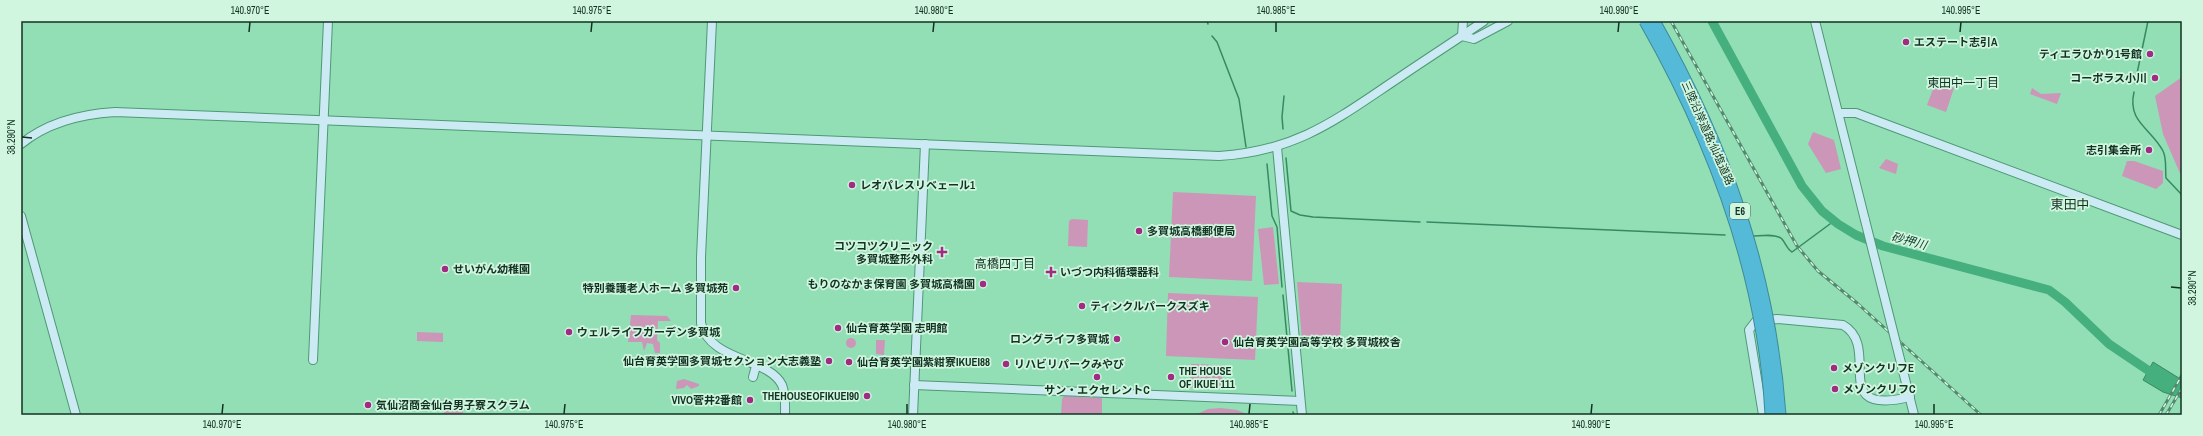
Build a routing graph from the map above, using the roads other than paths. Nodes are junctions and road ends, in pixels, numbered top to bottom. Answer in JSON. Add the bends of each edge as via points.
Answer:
{"nodes":[{"id":1,"x":328,"y":21,"type":"edge"},
{"id":2,"x":712,"y":21,"type":"edge"},
{"id":3,"x":1463,"y":21,"type":"edge"},
{"id":4,"x":1484,"y":21,"type":"edge"},
{"id":5,"x":1508,"y":21,"type":"edge"},
{"id":6,"x":1645,"y":21,"type":"edge"},
{"id":7,"x":1654,"y":21,"type":"edge"},
{"id":8,"x":1814,"y":21,"type":"edge"},
{"id":9,"x":1462,"y":36,"type":"junction"},
{"id":10,"x":1839,"y":113,"type":"junction"},
{"id":11,"x":324,"y":120,"type":"junction"},
{"id":12,"x":706,"y":135,"type":"junction"},
{"id":13,"x":21,"y":144,"type":"edge"},
{"id":14,"x":925,"y":144,"type":"junction"},
{"id":15,"x":1277,"y":147,"type":"junction"},
{"id":16,"x":21,"y":216,"type":"edge"},
{"id":17,"x":2182,"y":235,"type":"edge"},
{"id":18,"x":313,"y":360,"type":"dead end"},
{"id":19,"x":756,"y":366,"type":"junction"},
{"id":20,"x":752,"y":377,"type":"dead end"},
{"id":21,"x":914,"y":385,"type":"junction"},
{"id":22,"x":1910,"y":397,"type":"junction"},
{"id":23,"x":1300,"y":401,"type":"junction"},
{"id":24,"x":76,"y":415,"type":"edge"},
{"id":25,"x":785,"y":415,"type":"edge"},
{"id":26,"x":913,"y":415,"type":"edge"},
{"id":27,"x":1302,"y":415,"type":"edge"},
{"id":28,"x":1763,"y":415,"type":"edge"},
{"id":29,"x":1771,"y":415,"type":"edge"},
{"id":30,"x":1780,"y":415,"type":"edge"},
{"id":31,"x":1914,"y":415,"type":"edge"}],
"edges":[{"from":1,"to":11,"type":"street"},
{"from":2,"to":12,"type":"street"},
{"from":3,"to":9,"type":"street"},
{"from":4,"to":9,"type":"street"},
{"from":5,"to":9,"type":"street","via":[[1474,39]]},
{"from":6,"to":29,"type":"highway","name":"三陸沿岸道路;仙塩道路","number":"E6","bridge":true,"via":[[1695,120],[1738,229],[1757,301]]},
{"from":7,"to":30,"type":"highway","name":"三陸沿岸道路;仙塩道路","number":"E6","bridge":true,"via":[[1686,81],[1722,159],[1746,226],[1765,299],[1776,367]]},
{"from":8,"to":10,"type":"street"},
{"from":9,"to":15,"type":"street","via":[[1335,121]]},
{"from":10,"to":17,"type":"street","via":[[1856,113]]},
{"from":10,"to":22,"type":"street","bridge":true},
{"from":11,"to":12,"type":"street"},
{"from":11,"to":13,"type":"street","via":[[115,112],[62,121],[43,129]]},
{"from":11,"to":18,"type":"street"},
{"from":12,"to":14,"type":"street"},
{"from":12,"to":19,"type":"street","via":[[701,323],[703,331],[714,345]]},
{"from":14,"to":15,"type":"street","via":[[1219,156],[1242,155]]},
{"from":14,"to":21,"type":"street"},
{"from":15,"to":23,"type":"street"},
{"from":16,"to":24,"type":"street"},
{"from":19,"to":20,"type":"street"},
{"from":19,"to":25,"type":"street","via":[[781,384],[786,397]]},
{"from":21,"to":23,"type":"street"},
{"from":21,"to":26,"type":"street"},
{"from":22,"to":28,"type":"street","via":[[1878,402],[1866,394],[1860,381],[1856,337],[1852,330],[1843,324],[1777,319],[1756,321],[1749,330]]},
{"from":22,"to":31,"type":"street"},
{"from":23,"to":27,"type":"street"}]}
